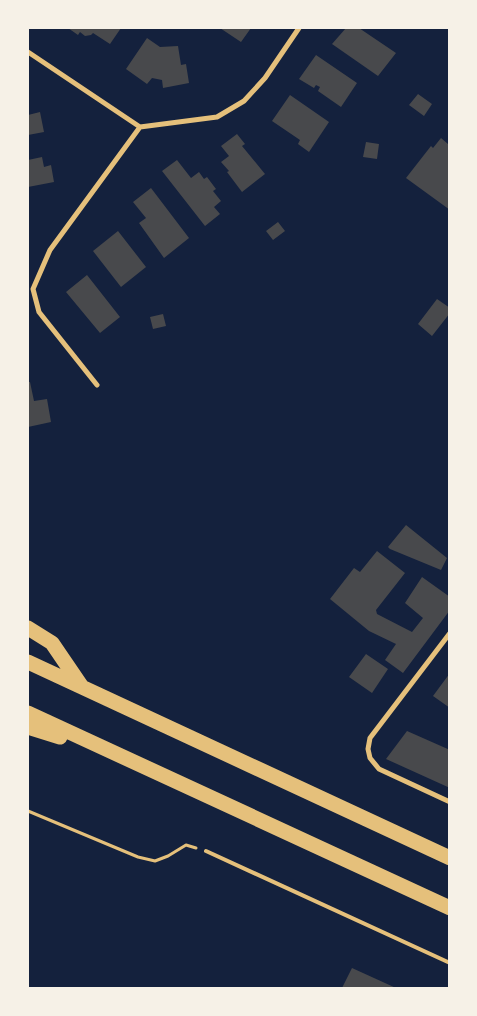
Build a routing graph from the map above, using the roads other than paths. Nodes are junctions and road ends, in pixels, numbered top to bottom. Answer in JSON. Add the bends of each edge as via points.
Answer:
{"nodes":[{"id":1,"x":299,"y":28,"type":"edge"},
{"id":2,"x":28,"y":52,"type":"edge"},
{"id":3,"x":140,"y":127,"type":"junction"},
{"id":4,"x":97,"y":385,"type":"dead end"},
{"id":5,"x":28,"y":628,"type":"edge"},
{"id":6,"x":450,"y":633,"type":"edge"},
{"id":7,"x":28,"y":662,"type":"edge"},
{"id":8,"x":83,"y":688,"type":"junction"},
{"id":9,"x":28,"y":713,"type":"edge"},
{"id":10,"x":28,"y":727,"type":"edge"},
{"id":11,"x":119,"y":755,"type":"junction"},
{"id":12,"x":450,"y":802,"type":"edge"},
{"id":13,"x":206,"y":851,"type":"road end"},
{"id":14,"x":450,"y":858,"type":"edge"},
{"id":15,"x":450,"y":908,"type":"edge"},
{"id":16,"x":450,"y":963,"type":"edge"}],
"edges":[{"from":1,"to":3,"type":"street","via":[[265,78],[244,101],[217,117]]},
{"from":2,"to":3,"type":"street"},
{"from":3,"to":4,"type":"street","via":[[50,250],[33,289],[39,312]]},
{"from":5,"to":8,"type":"highway","via":[[52,642]]},
{"from":6,"to":12,"type":"street","via":[[370,738],[368,749],[370,758],[379,769]]},
{"from":7,"to":8,"type":"highway"},
{"from":8,"to":14,"type":"highway"},
{"from":9,"to":11,"type":"highway"},
{"from":10,"to":11,"type":"highway"},
{"from":11,"to":15,"type":"highway"},
{"from":13,"to":16,"type":"lane"}]}
